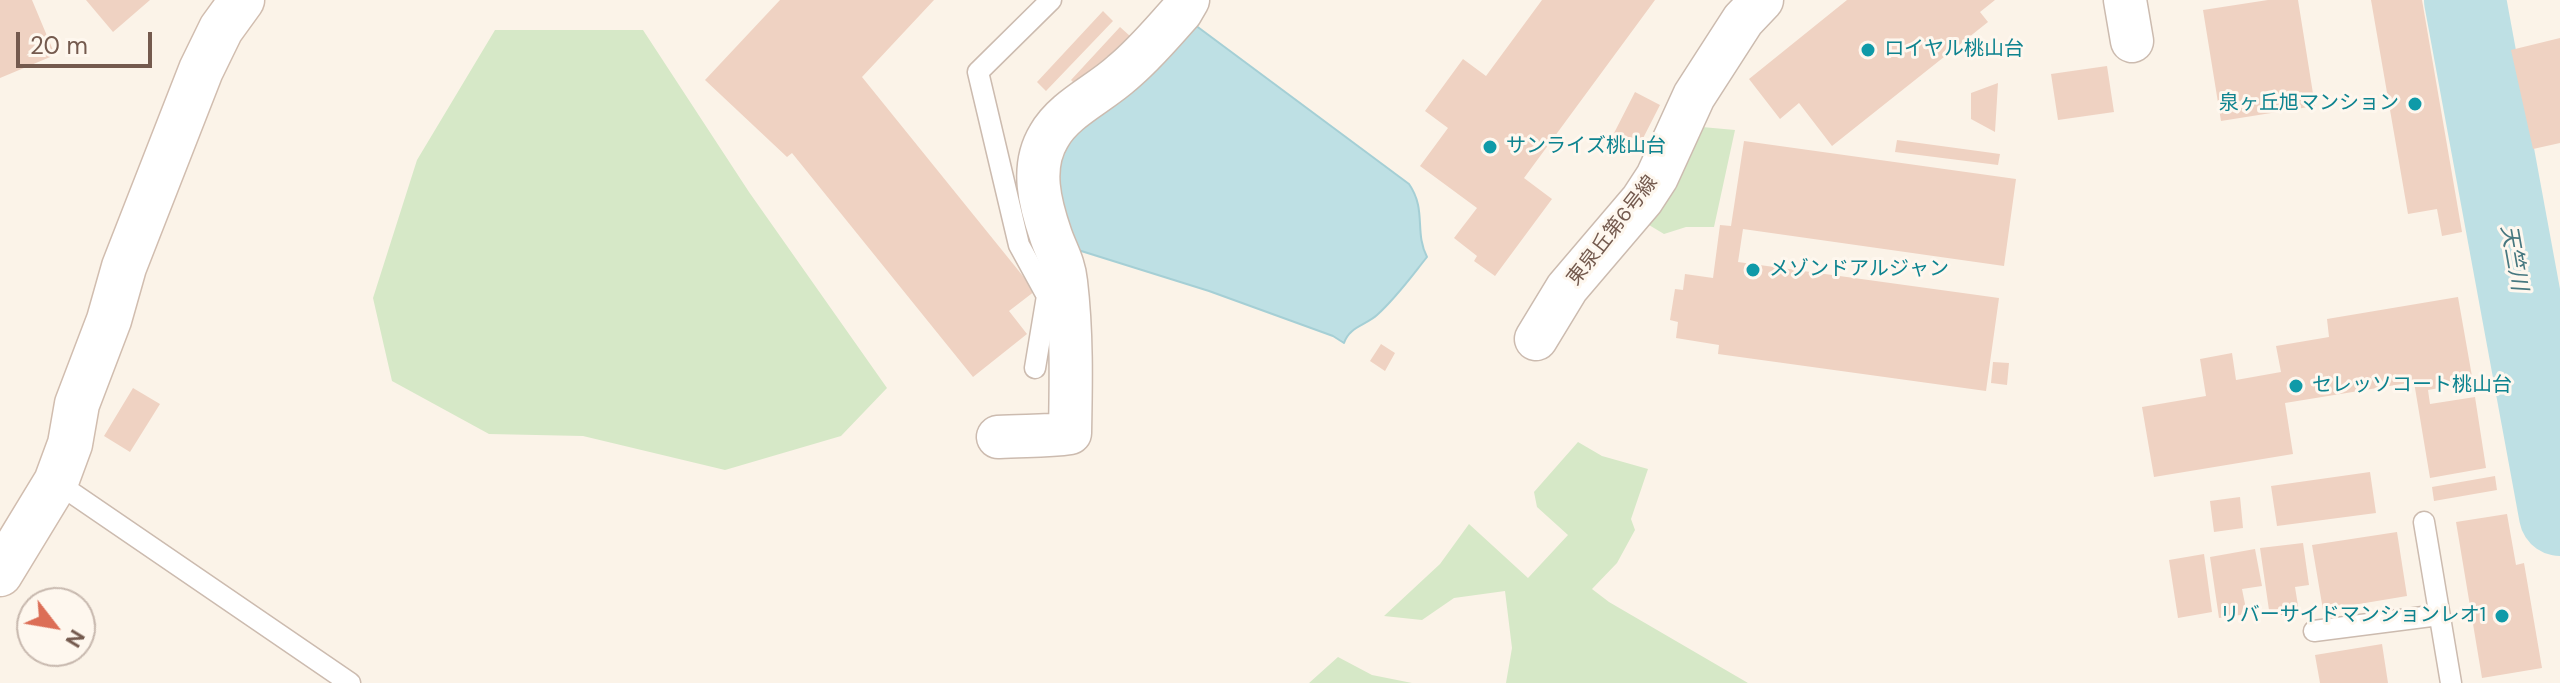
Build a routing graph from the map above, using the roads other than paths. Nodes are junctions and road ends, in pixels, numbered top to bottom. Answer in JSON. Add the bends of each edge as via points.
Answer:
{"nodes":[{"id":1,"x":242,"y":0,"type":"edge"},
{"id":2,"x":1051,"y":0,"type":"edge"},
{"id":3,"x":1188,"y":0,"type":"edge"},
{"id":4,"x":1762,"y":0,"type":"edge"},
{"id":5,"x":2125,"y":0,"type":"edge"},
{"id":6,"x":2132,"y":41,"type":"dead end"},
{"id":7,"x":1536,"y":339,"type":"dead end"},
{"id":8,"x":1035,"y":368,"type":"dead end"},
{"id":9,"x":998,"y":437,"type":"dead end"},
{"id":10,"x":56,"y":482,"type":"junction"},
{"id":11,"x":2424,"y":522,"type":"dead end"},
{"id":12,"x":0,"y":574,"type":"edge"},
{"id":13,"x":2439,"y":615,"type":"junction"},
{"id":14,"x":2314,"y":631,"type":"dead end"},
{"id":15,"x":350,"y":683,"type":"edge"},
{"id":16,"x":2451,"y":683,"type":"edge"}],
"edges":[{"from":1,"to":10,"type":"street","via":[[201,70],[124,267]]},
{"from":2,"to":8,"type":"lane","via":[[978,72],[1019,245],[1047,296]]},
{"from":3,"to":9,"type":"street","via":[[1123,73],[1059,121],[1047,138],[1039,190],[1066,281],[1070,433]]},
{"from":4,"to":7,"type":"street","name":"東泉丘第6号線","via":[[1694,96],[1642,200],[1567,288]]},
{"from":5,"to":6,"type":"street"},
{"from":10,"to":12,"type":"street"},
{"from":10,"to":15,"type":"lane"},
{"from":11,"to":13,"type":"lane"},
{"from":13,"to":14,"type":"lane"},
{"from":13,"to":16,"type":"lane"}]}
